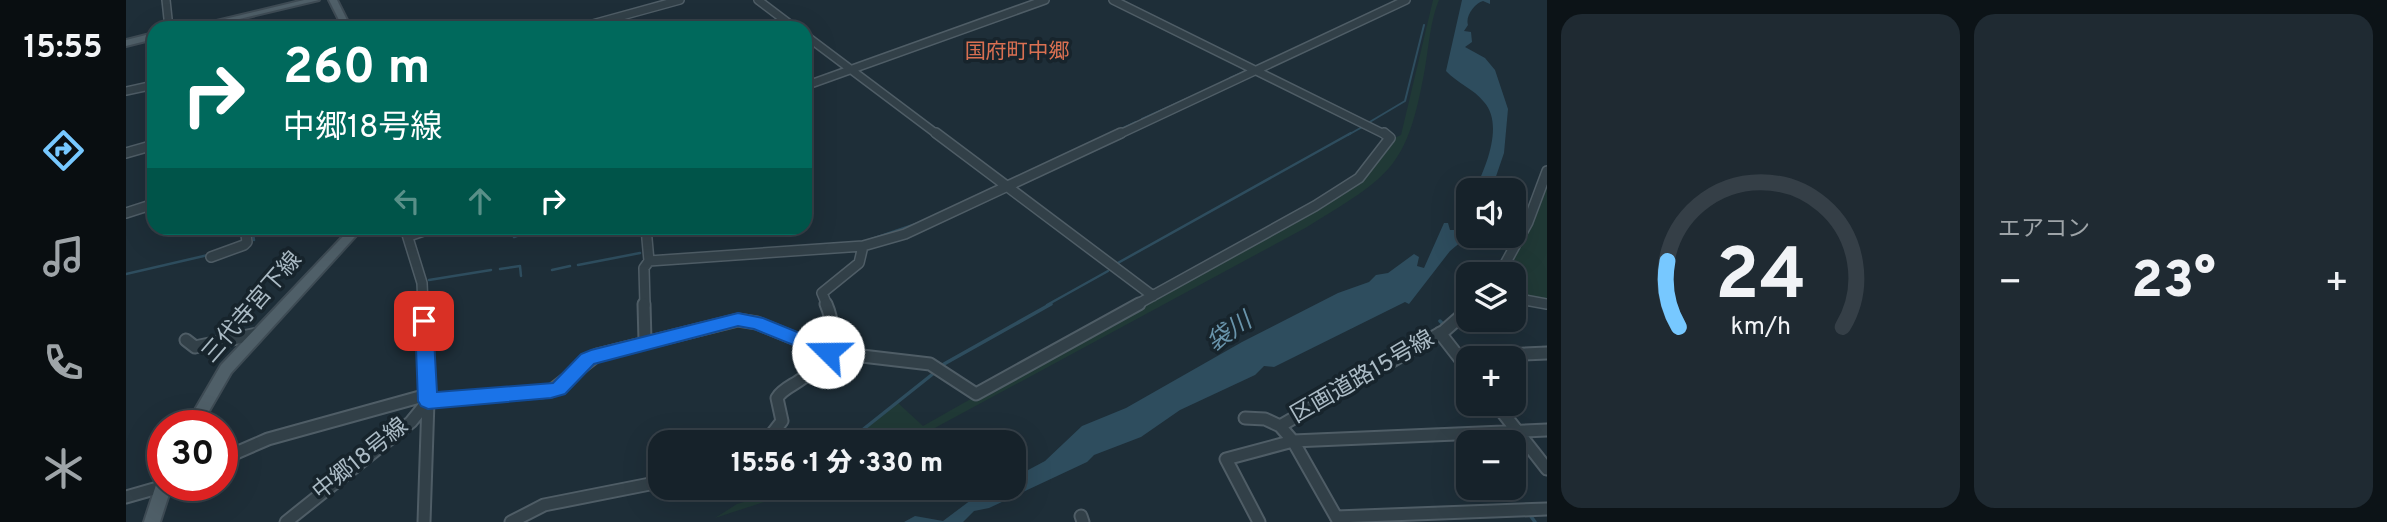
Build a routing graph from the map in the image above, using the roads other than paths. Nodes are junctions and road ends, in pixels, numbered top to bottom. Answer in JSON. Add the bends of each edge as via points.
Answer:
{"nodes":[{"id":1,"x":166,"y":0,"type":"edge"},
{"id":2,"x":314,"y":0,"type":"edge"},
{"id":3,"x":333,"y":0,"type":"edge"},
{"id":4,"x":680,"y":0,"type":"edge"},
{"id":5,"x":758,"y":0,"type":"edge"},
{"id":6,"x":1045,"y":0,"type":"edge"},
{"id":7,"x":1113,"y":0,"type":"edge"},
{"id":8,"x":1406,"y":0,"type":"edge"},
{"id":9,"x":168,"y":21,"type":"edge"},
{"id":10,"x":222,"y":21,"type":"edge"},
{"id":11,"x":344,"y":21,"type":"edge"},
{"id":12,"x":604,"y":21,"type":"edge"},
{"id":13,"x":786,"y":21,"type":"edge"},
{"id":14,"x":147,"y":38,"type":"edge"},
{"id":15,"x":812,"y":40,"type":"edge"},
{"id":16,"x":126,"y":43,"type":"edge"},
{"id":17,"x":848,"y":68,"type":"junction"},
{"id":18,"x":1256,"y":69,"type":"junction"},
{"id":19,"x":812,"y":83,"type":"edge"},
{"id":20,"x":147,"y":86,"type":"edge"},
{"id":21,"x":126,"y":91,"type":"edge"},
{"id":22,"x":147,"y":147,"type":"edge"},
{"id":23,"x":126,"y":153,"type":"edge"},
{"id":24,"x":1547,"y":171,"type":"edge"},
{"id":25,"x":1006,"y":187,"type":"junction"},
{"id":26,"x":147,"y":206,"type":"edge"},
{"id":27,"x":126,"y":213,"type":"edge"},
{"id":28,"x":246,"y":235,"type":"edge"},
{"id":29,"x":350,"y":235,"type":"edge"},
{"id":30,"x":408,"y":235,"type":"edge"},
{"id":31,"x":647,"y":235,"type":"edge"},
{"id":32,"x":863,"y":246,"type":"junction"},
{"id":33,"x":211,"y":257,"type":"dead end"},
{"id":34,"x":649,"y":261,"type":"junction"},
{"id":35,"x":1506,"y":262,"type":"edge"},
{"id":36,"x":1153,"y":296,"type":"junction"},
{"id":37,"x":1526,"y":300,"type":"edge"},
{"id":38,"x":1547,"y":304,"type":"edge"},
{"id":39,"x":1456,"y":320,"type":"edge"},
{"id":40,"x":1440,"y":333,"type":"junction"},
{"id":41,"x":257,"y":334,"type":"junction"},
{"id":42,"x":186,"y":340,"type":"dead end"},
{"id":43,"x":645,"y":341,"type":"junction"},
{"id":44,"x":828,"y":352,"type":"junction"},
{"id":45,"x":1456,"y":353,"type":"edge"},
{"id":46,"x":1547,"y":353,"type":"edge"},
{"id":47,"x":1526,"y":354,"type":"edge"},
{"id":48,"x":427,"y":398,"type":"junction"},
{"id":49,"x":202,"y":410,"type":"edge"},
{"id":50,"x":1505,"y":416,"type":"edge"},
{"id":51,"x":1245,"y":418,"type":"dead end"},
{"id":52,"x":1280,"y":426,"type":"junction"},
{"id":53,"x":775,"y":430,"type":"edge"},
{"id":54,"x":1516,"y":430,"type":"edge"},
{"id":55,"x":1547,"y":430,"type":"edge"},
{"id":56,"x":1526,"y":431,"type":"edge"},
{"id":57,"x":1456,"y":434,"type":"edge"},
{"id":58,"x":1293,"y":441,"type":"junction"},
{"id":59,"x":1526,"y":442,"type":"edge"},
{"id":60,"x":238,"y":452,"type":"edge"},
{"id":61,"x":1547,"y":469,"type":"edge"},
{"id":62,"x":648,"y":484,"type":"edge"},
{"id":63,"x":147,"y":491,"type":"edge"},
{"id":64,"x":126,"y":497,"type":"edge"},
{"id":65,"x":160,"y":501,"type":"edge"},
{"id":66,"x":1547,"y":509,"type":"edge"},
{"id":67,"x":1520,"y":510,"type":"junction"},
{"id":68,"x":1338,"y":520,"type":"edge"},
{"id":69,"x":152,"y":522,"type":"edge"},
{"id":70,"x":286,"y":522,"type":"edge"},
{"id":71,"x":424,"y":522,"type":"edge"},
{"id":72,"x":511,"y":522,"type":"edge"},
{"id":73,"x":1259,"y":522,"type":"edge"},
{"id":74,"x":1529,"y":522,"type":"edge"}],
"edges":[{"from":1,"to":9,"type":"street"},
{"from":2,"to":10,"type":"main road"},
{"from":3,"to":11,"type":"main road"},
{"from":4,"to":12,"type":"street"},
{"from":5,"to":13,"type":"street"},
{"from":6,"to":17,"type":"street"},
{"from":7,"to":18,"type":"street"},
{"from":8,"to":18,"type":"street"},
{"from":14,"to":16,"type":"main road"},
{"from":15,"to":17,"type":"street"},
{"from":17,"to":19,"type":"street"},
{"from":17,"to":25,"type":"street"},
{"from":18,"to":25,"type":"street"},
{"from":18,"to":36,"type":"street","via":[[1390,138],[1359,178],[1255,242]]},
{"from":20,"to":21,"type":"street"},
{"from":22,"to":23,"type":"street"},
{"from":24,"to":35,"type":"street","via":[[1528,222]]},
{"from":25,"to":32,"type":"street","via":[[905,234]]},
{"from":25,"to":36,"type":"street"},
{"from":26,"to":27,"type":"street"},
{"from":28,"to":33,"type":"street","via":[[244,245]]},
{"from":29,"to":41,"type":"main road","name":"三代寺宮下線"},
{"from":30,"to":48,"type":"street","via":[[422,284]]},
{"from":31,"to":34,"type":"street"},
{"from":32,"to":34,"type":"street"},
{"from":32,"to":44,"type":"street","via":[[859,262],[822,293],[834,322]]},
{"from":34,"to":43,"type":"street","via":[[644,268]]},
{"from":36,"to":44,"type":"street","via":[[976,394],[930,364]]},
{"from":37,"to":38,"type":"street"},
{"from":39,"to":40,"type":"street","name":"区画道路15号線"},
{"from":40,"to":45,"type":"street"},
{"from":40,"to":52,"type":"street","name":"区画道路15号線"},
{"from":41,"to":42,"type":"street","via":[[195,347]]},
{"from":41,"to":49,"type":"main road","name":"三代寺宮下線","via":[[226,369]]},
{"from":43,"to":44,"type":"street","via":[[747,320]]},
{"from":43,"to":48,"type":"street","via":[[587,359],[559,388]]},
{"from":44,"to":53,"type":"street","via":[[803,378],[780,393],[782,421]]},
{"from":46,"to":47,"type":"street"},
{"from":48,"to":60,"type":"street","via":[[268,439]]},
{"from":48,"to":70,"type":"street","name":"中郷18号線","via":[[411,422]]},
{"from":48,"to":71,"type":"street"},
{"from":50,"to":54,"type":"street"},
{"from":51,"to":52,"type":"street"},
{"from":52,"to":58,"type":"street","name":"区画道路15号線"},
{"from":55,"to":56,"type":"street"},
{"from":57,"to":58,"type":"street"},
{"from":58,"to":68,"type":"street","name":"区画道路15号線"},
{"from":58,"to":73,"type":"street","via":[[1226,459]]},
{"from":59,"to":61,"type":"street"},
{"from":62,"to":72,"type":"street","via":[[544,505]]},
{"from":63,"to":64,"type":"street"},
{"from":65,"to":69,"type":"main road"},
{"from":66,"to":67,"type":"street"},
{"from":67,"to":68,"type":"street"},
{"from":67,"to":74,"type":"street"}]}
